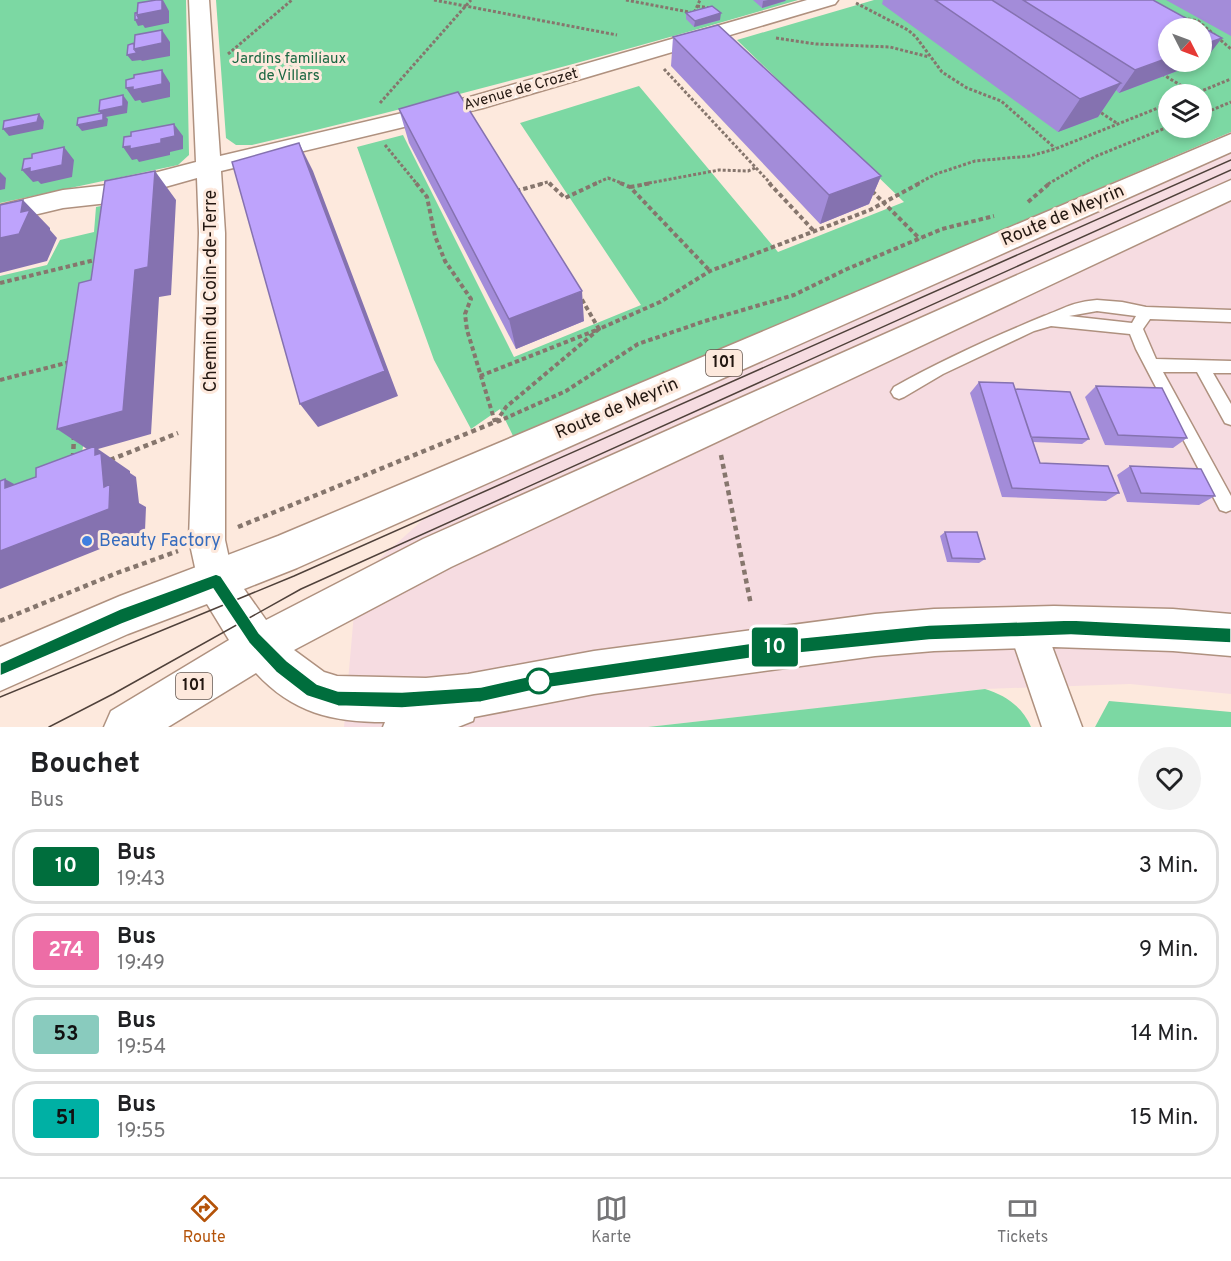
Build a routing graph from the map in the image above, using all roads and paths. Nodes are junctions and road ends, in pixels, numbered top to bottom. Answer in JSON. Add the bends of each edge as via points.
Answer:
{"nodes":[{"id":1,"x":200,"y":0,"type":"edge"},
{"id":2,"x":291,"y":0,"type":"edge"},
{"id":3,"x":434,"y":0,"type":"edge"},
{"id":4,"x":471,"y":0,"type":"edge"},
{"id":5,"x":626,"y":0,"type":"edge"},
{"id":6,"x":700,"y":0,"type":"edge"},
{"id":7,"x":828,"y":0,"type":"edge"},
{"id":8,"x":856,"y":3,"type":"dead end"},
{"id":9,"x":465,"y":6,"type":"junction"},
{"id":10,"x":1212,"y":33,"type":"edge"},
{"id":11,"x":617,"y":35,"type":"dead end"},
{"id":12,"x":771,"y":37,"type":"dead end"},
{"id":13,"x":1231,"y":50,"type":"edge"},
{"id":14,"x":929,"y":57,"type":"junction"},
{"id":15,"x":223,"y":58,"type":"dead end"},
{"id":16,"x":657,"y":62,"type":"dead end"},
{"id":17,"x":1155,"y":70,"type":"edge"},
{"id":18,"x":1231,"y":79,"type":"edge"},
{"id":19,"x":1179,"y":84,"type":"edge"},
{"id":20,"x":1212,"y":86,"type":"edge"},
{"id":21,"x":1231,"y":102,"type":"edge"},
{"id":22,"x":1158,"y":108,"type":"edge"},
{"id":23,"x":1095,"y":109,"type":"edge"},
{"id":24,"x":1212,"y":110,"type":"edge"},
{"id":25,"x":1118,"y":124,"type":"junction"},
{"id":26,"x":1158,"y":131,"type":"edge"},
{"id":27,"x":375,"y":133,"type":"junction"},
{"id":28,"x":1231,"y":142,"type":"edge"},
{"id":29,"x":1055,"y":149,"type":"junction"},
{"id":30,"x":210,"y":166,"type":"junction"},
{"id":31,"x":755,"y":168,"type":"junction"},
{"id":32,"x":509,"y":182,"type":"edge"},
{"id":33,"x":630,"y":187,"type":"junction"},
{"id":34,"x":868,"y":187,"type":"edge"},
{"id":35,"x":1231,"y":189,"type":"edge"},
{"id":36,"x":515,"y":192,"type":"junction"},
{"id":37,"x":521,"y":201,"type":"edge"},
{"id":38,"x":884,"y":203,"type":"junction"},
{"id":39,"x":1021,"y":209,"type":"dead end"},
{"id":40,"x":0,"y":214,"type":"edge"},
{"id":41,"x":999,"y":215,"type":"dead end"},
{"id":42,"x":814,"y":231,"type":"junction"},
{"id":43,"x":920,"y":239,"type":"junction"},
{"id":44,"x":102,"y":258,"type":"edge"},
{"id":45,"x":710,"y":271,"type":"junction"},
{"id":46,"x":0,"y":284,"type":"edge"},
{"id":47,"x":575,"y":290,"type":"edge"},
{"id":48,"x":1146,"y":313,"type":"junction"},
{"id":49,"x":1231,"y":316,"type":"edge"},
{"id":50,"x":1051,"y":320,"type":"junction"},
{"id":51,"x":600,"y":329,"type":"junction"},
{"id":52,"x":1136,"y":329,"type":"junction"},
{"id":53,"x":77,"y":360,"type":"edge"},
{"id":54,"x":1152,"y":365,"type":"junction"},
{"id":55,"x":1201,"y":366,"type":"junction"},
{"id":56,"x":1231,"y":367,"type":"edge"},
{"id":57,"x":480,"y":376,"type":"junction"},
{"id":58,"x":0,"y":380,"type":"edge"},
{"id":59,"x":899,"y":392,"type":"dead end"},
{"id":60,"x":1231,"y":418,"type":"edge"},
{"id":61,"x":495,"y":422,"type":"junction"},
{"id":62,"x":74,"y":429,"type":"edge"},
{"id":63,"x":184,"y":430,"type":"dead end"},
{"id":64,"x":719,"y":448,"type":"dead end"},
{"id":65,"x":73,"y":463,"type":"edge"},
{"id":66,"x":103,"y":463,"type":"edge"},
{"id":67,"x":1226,"y":504,"type":"dead end"},
{"id":68,"x":207,"y":540,"type":"junction"},
{"id":69,"x":216,"y":581,"type":"junction"},
{"id":70,"x":751,"y":605,"type":"dead end"},
{"id":71,"x":0,"y":621,"type":"edge"},
{"id":72,"x":1027,"y":627,"type":"junction"},
{"id":73,"x":1231,"y":635,"type":"edge"},
{"id":74,"x":257,"y":641,"type":"junction"},
{"id":75,"x":0,"y":669,"type":"edge"},
{"id":76,"x":481,"y":694,"type":"junction"},
{"id":77,"x":127,"y":727,"type":"edge"},
{"id":78,"x":406,"y":727,"type":"edge"},
{"id":79,"x":1062,"y":727,"type":"edge"}],
"edges":[{"from":1,"to":30,"type":"street","name":"Chemin du Coin-de-Terre"},
{"from":2,"to":15,"type":"path"},
{"from":3,"to":9,"type":"path"},
{"from":4,"to":9,"type":"path"},
{"from":5,"to":6,"type":"path","via":[[694,14]]},
{"from":7,"to":27,"type":"street","name":"Avenue de Crozet"},
{"from":8,"to":14,"type":"path","via":[[908,30]]},
{"from":9,"to":11,"type":"path"},
{"from":9,"to":27,"type":"path","via":[[366,118]]},
{"from":10,"to":13,"type":"path"},
{"from":12,"to":14,"type":"path","via":[[816,44],[890,47]]},
{"from":14,"to":29,"type":"path","via":[[956,82],[1001,101]]},
{"from":16,"to":31,"type":"path"},
{"from":17,"to":19,"type":"path"},
{"from":18,"to":20,"type":"path"},
{"from":21,"to":24,"type":"path"},
{"from":22,"to":25,"type":"path"},
{"from":23,"to":25,"type":"path"},
{"from":25,"to":29,"type":"path"},
{"from":26,"to":39,"type":"path","via":[[1081,163],[1041,188]]},
{"from":27,"to":30,"type":"street","name":"Avenue de Crozet"},
{"from":27,"to":57,"type":"path","via":[[427,197],[445,261],[471,298],[465,314]]},
{"from":28,"to":69,"type":"main road","name":"Route de Meyrin","number":"101"},
{"from":29,"to":38,"type":"path","via":[[959,165]]},
{"from":30,"to":40,"type":"street","name":"Avenue de Crozet","via":[[108,194],[63,199]]},
{"from":30,"to":68,"type":"street","name":"Chemin du Coin-de-Terre"},
{"from":31,"to":33,"type":"path","via":[[719,170]]},
{"from":31,"to":42,"type":"path"},
{"from":32,"to":36,"type":"path"},
{"from":33,"to":36,"type":"path","via":[[608,178],[565,198],[548,182]]},
{"from":33,"to":45,"type":"path"},
{"from":34,"to":38,"type":"path"},
{"from":35,"to":74,"type":"main road","number":"101","via":[[436,553]]},
{"from":36,"to":37,"type":"path"},
{"from":38,"to":42,"type":"path"},
{"from":38,"to":43,"type":"path"},
{"from":41,"to":43,"type":"path","via":[[942,229]]},
{"from":42,"to":45,"type":"path"},
{"from":43,"to":61,"type":"path","via":[[794,296],[638,344],[566,392]]},
{"from":44,"to":46,"type":"path"},
{"from":45,"to":51,"type":"path","via":[[660,302]]},
{"from":47,"to":51,"type":"path"},
{"from":48,"to":49,"type":"lane"},
{"from":48,"to":50,"type":"lane","via":[[1123,306],[1086,306],[1063,310]]},
{"from":48,"to":52,"type":"lane"},
{"from":50,"to":52,"type":"lane"},
{"from":50,"to":59,"type":"lane","via":[[938,370]]},
{"from":51,"to":57,"type":"path"},
{"from":51,"to":61,"type":"path","via":[[506,406]]},
{"from":52,"to":54,"type":"lane"},
{"from":53,"to":58,"type":"path"},
{"from":54,"to":55,"type":"lane"},
{"from":54,"to":67,"type":"lane"},
{"from":55,"to":56,"type":"lane"},
{"from":55,"to":60,"type":"lane"},
{"from":57,"to":61,"type":"path"},
{"from":61,"to":68,"type":"path"},
{"from":62,"to":65,"type":"path"},
{"from":63,"to":66,"type":"path"},
{"from":64,"to":70,"type":"path"},
{"from":68,"to":69,"type":"street","name":"Chemin du Coin-de-Terre"},
{"from":68,"to":71,"type":"path"},
{"from":69,"to":74,"type":"main road"},
{"from":69,"to":75,"type":"main road","name":"Route de Meyrin","number":"101"},
{"from":72,"to":73,"type":"main road"},
{"from":72,"to":76,"type":"main road","via":[[759,649],[539,681]]},
{"from":72,"to":79,"type":"street"},
{"from":74,"to":76,"type":"main road","via":[[298,682],[338,698],[402,700]]},
{"from":74,"to":77,"type":"main road","number":"101"},
{"from":76,"to":78,"type":"main road"}]}
